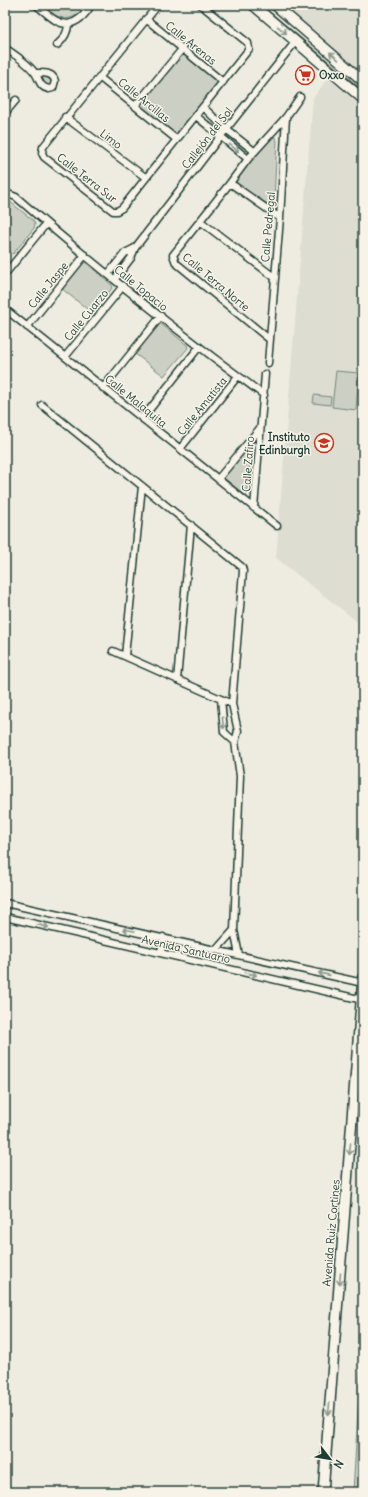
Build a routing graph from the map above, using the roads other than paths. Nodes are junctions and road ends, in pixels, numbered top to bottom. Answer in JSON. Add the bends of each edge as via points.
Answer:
{"nodes":[{"id":1,"x":36,"y":5,"type":"edge"},
{"id":2,"x":91,"y":5,"type":"edge"},
{"id":3,"x":158,"y":5,"type":"edge"},
{"id":4,"x":201,"y":5,"type":"edge"},
{"id":5,"x":252,"y":5,"type":"edge"},
{"id":6,"x":275,"y":5,"type":"edge"},
{"id":7,"x":146,"y":19,"type":"junction"},
{"id":8,"x":68,"y":24,"type":"junction"},
{"id":9,"x":296,"y":41,"type":"junction"},
{"id":10,"x":57,"y":45,"type":"dead end"},
{"id":11,"x":5,"y":48,"type":"edge"},
{"id":12,"x":183,"y":48,"type":"junction"},
{"id":13,"x":35,"y":73,"type":"dead end"},
{"id":14,"x":99,"y":77,"type":"junction"},
{"id":15,"x":363,"y":81,"type":"edge"},
{"id":16,"x":223,"y":82,"type":"junction"},
{"id":17,"x":300,"y":97,"type":"dead end"},
{"id":18,"x":363,"y":98,"type":"edge"},
{"id":19,"x":16,"y":100,"type":"dead end"},
{"id":20,"x":135,"y":106,"type":"junction"},
{"id":21,"x":203,"y":107,"type":"junction"},
{"id":22,"x":5,"y":113,"type":"edge"},
{"id":23,"x":196,"y":116,"type":"junction"},
{"id":24,"x":286,"y":116,"type":"junction"},
{"id":25,"x":65,"y":117,"type":"junction"},
{"id":26,"x":226,"y":129,"type":"junction"},
{"id":27,"x":220,"y":137,"type":"junction"},
{"id":28,"x":176,"y":139,"type":"junction"},
{"id":29,"x":254,"y":151,"type":"junction"},
{"id":30,"x":248,"y":159,"type":"junction"},
{"id":31,"x":145,"y":177,"type":"junction"},
{"id":32,"x":230,"y":183,"type":"junction"},
{"id":33,"x":6,"y":195,"type":"edge"},
{"id":34,"x":280,"y":218,"type":"junction"},
{"id":35,"x":200,"y":221,"type":"junction"},
{"id":36,"x":46,"y":224,"type":"junction"},
{"id":37,"x":135,"y":248,"type":"junction"},
{"id":38,"x":84,"y":255,"type":"junction"},
{"id":39,"x":5,"y":274,"type":"edge"},
{"id":40,"x":108,"y":274,"type":"junction"},
{"id":41,"x":274,"y":278,"type":"junction"},
{"id":42,"x":115,"y":279,"type":"junction"},
{"id":43,"x":123,"y":286,"type":"junction"},
{"id":44,"x":5,"y":309,"type":"edge"},
{"id":45,"x":161,"y":316,"type":"junction"},
{"id":46,"x":27,"y":327,"type":"junction"},
{"id":47,"x":269,"y":339,"type":"junction"},
{"id":48,"x":199,"y":347,"type":"junction"},
{"id":49,"x":65,"y":357,"type":"junction"},
{"id":50,"x":268,"y":363,"type":"dead end"},
{"id":51,"x":265,"y":374,"type":"dead end"},
{"id":52,"x":238,"y":376,"type":"junction"},
{"id":53,"x":103,"y":388,"type":"junction"},
{"id":54,"x":264,"y":395,"type":"junction"},
{"id":55,"x":42,"y":405,"type":"dead end"},
{"id":56,"x":142,"y":419,"type":"junction"},
{"id":57,"x":260,"y":428,"type":"junction"},
{"id":58,"x":180,"y":449,"type":"junction"},
{"id":59,"x":218,"y":479,"type":"junction"},
{"id":60,"x":142,"y":486,"type":"junction"},
{"id":61,"x":254,"y":508,"type":"junction"},
{"id":62,"x":191,"y":525,"type":"junction"},
{"id":63,"x":276,"y":526,"type":"dead end"},
{"id":64,"x":113,"y":651,"type":"dead end"},
{"id":65,"x":125,"y":656,"type":"junction"},
{"id":66,"x":177,"y":680,"type":"junction"},
{"id":67,"x":221,"y":699,"type":"junction"},
{"id":68,"x":232,"y":704,"type":"junction"},
{"id":69,"x":235,"y":742,"type":"junction"},
{"id":70,"x":5,"y":903,"type":"edge"},
{"id":71,"x":5,"y":917,"type":"edge"},
{"id":72,"x":234,"y":930,"type":"junction"},
{"id":73,"x":163,"y":937,"type":"junction"},
{"id":74,"x":216,"y":950,"type":"junction"},
{"id":75,"x":161,"y":953,"type":"junction"},
{"id":76,"x":239,"y":955,"type":"junction"},
{"id":77,"x":363,"y":981,"type":"edge"},
{"id":78,"x":362,"y":1000,"type":"edge"},
{"id":79,"x":323,"y":1492,"type":"edge"}],
"edges":[{"from":1,"to":8,"type":"street","via":[[53,19]]},
{"from":2,"to":8,"type":"street","via":[[79,19]]},
{"from":3,"to":7,"type":"street","name":"Calle Terra Sur"},
{"from":4,"to":16,"type":"street","name":"Calle Terra Sur","via":[[249,45],[247,52]]},
{"from":5,"to":9,"type":"main road","one_way":true},
{"from":15,"to":6,"type":"main road","one_way":true},
{"from":7,"to":12,"type":"street","name":"Calle Arenas"},
{"from":7,"to":14,"type":"street","name":"Calle Terra Sur"},
{"from":8,"to":10,"type":"street","via":[[64,38]]},
{"from":9,"to":18,"type":"main road"},
{"from":9,"to":26,"type":"street","name":"Callejón del Sol"},
{"from":11,"to":13,"type":"street"},
{"from":12,"to":16,"type":"street","name":"Calle Arenas"},
{"from":12,"to":20,"type":"street"},
{"from":14,"to":20,"type":"street","name":"Calle Arcillas"},
{"from":14,"to":25,"type":"street","name":"Calle Terra Sur"},
{"from":16,"to":21,"type":"street","name":"Calle Terra Sur"},
{"from":17,"to":24,"type":"street","name":"Calle Terra Norte"},
{"from":19,"to":22,"type":"street"},
{"from":20,"to":28,"type":"street","name":"Calle Arcillas"},
{"from":21,"to":23,"type":"street","name":"Calle Terra Sur"},
{"from":21,"to":26,"type":"street"},
{"from":23,"to":27,"type":"street"},
{"from":23,"to":28,"type":"street","name":"Calle Terra Sur"},
{"from":24,"to":29,"type":"street","name":"Calle Terra Norte"},
{"from":24,"to":34,"type":"street","name":"Calle Pedregal"},
{"from":25,"to":31,"type":"street","name":"Limo"},
{"from":25,"to":31,"type":"street","name":"Calle Terra Sur","via":[[43,147],[43,155],[111,210],[119,210]]},
{"from":26,"to":27,"type":"street","name":"Callejón del Sol"},
{"from":26,"to":29,"type":"street"},
{"from":27,"to":30,"type":"street","one_way":true},
{"from":27,"to":37,"type":"street","name":"Callejón del Sol"},
{"from":28,"to":31,"type":"street","name":"Calle Terra Sur"},
{"from":29,"to":30,"type":"street","name":"Calle Terra Norte"},
{"from":30,"to":32,"type":"street","name":"Calle Terra Norte"},
{"from":32,"to":34,"type":"street"},
{"from":32,"to":35,"type":"street","name":"Calle Terra Norte"},
{"from":33,"to":36,"type":"street","name":"Calle Topacio","via":[[16,197]]},
{"from":34,"to":41,"type":"street","name":"Calle Pedregal"},
{"from":35,"to":41,"type":"street"},
{"from":35,"to":47,"type":"street","name":"Calle Terra Norte","via":[[174,252],[174,261]]},
{"from":36,"to":38,"type":"street","name":"Calle Topacio"},
{"from":36,"to":39,"type":"street"},
{"from":37,"to":40,"type":"street","name":"Callejón del Sol","via":[[125,254]]},
{"from":37,"to":42,"type":"street","name":"Callejón del Sol","via":[[131,258]]},
{"from":38,"to":40,"type":"street","name":"Calle Topacio"},
{"from":38,"to":46,"type":"street","name":"Calle Jaspe"},
{"from":40,"to":42,"type":"street","name":"Calle Topacio"},
{"from":41,"to":47,"type":"street","name":"Calle Pedregal"},
{"from":42,"to":43,"type":"street","name":"Calle Topacio"},
{"from":43,"to":45,"type":"street","name":"Calle Topacio"},
{"from":43,"to":49,"type":"street","name":"Calle Cuarzo"},
{"from":44,"to":46,"type":"street","name":"Calle Malaquita"},
{"from":45,"to":48,"type":"street","name":"Calle Topacio"},
{"from":45,"to":53,"type":"street"},
{"from":46,"to":49,"type":"street","name":"Calle Malaquita"},
{"from":47,"to":50,"type":"street","name":"Calle Pedregal"},
{"from":48,"to":52,"type":"street","name":"Calle Topacio"},
{"from":48,"to":56,"type":"street"},
{"from":49,"to":53,"type":"street","name":"Calle Malaquita"},
{"from":51,"to":54,"type":"street","name":"Calle Zafiro"},
{"from":52,"to":54,"type":"street","name":"Calle Topacio"},
{"from":52,"to":58,"type":"street","name":"Calle Amatista"},
{"from":53,"to":56,"type":"street","name":"Calle Malaquita"},
{"from":54,"to":57,"type":"street","name":"Calle Zafiro"},
{"from":55,"to":60,"type":"street"},
{"from":56,"to":58,"type":"street","name":"Calle Malaquita"},
{"from":57,"to":59,"type":"street"},
{"from":57,"to":61,"type":"street","name":"Calle Zafiro"},
{"from":58,"to":59,"type":"street","name":"Calle Malaquita"},
{"from":59,"to":61,"type":"street","name":"Calle Malaquita"},
{"from":60,"to":62,"type":"street"},
{"from":60,"to":65,"type":"street"},
{"from":61,"to":63,"type":"street","name":"Calle Malaquita"},
{"from":62,"to":66,"type":"street"},
{"from":62,"to":68,"type":"street","via":[[240,565],[243,571]]},
{"from":64,"to":65,"type":"street"},
{"from":65,"to":66,"type":"street"},
{"from":66,"to":67,"type":"street"},
{"from":67,"to":68,"type":"street"},
{"from":67,"to":69,"type":"street","one_way":true,"via":[[224,732]]},
{"from":68,"to":69,"type":"street","via":[[238,731]]},
{"from":69,"to":72,"type":"street","via":[[240,776]]},
{"from":73,"to":70,"type":"street","name":"Avenida Santuario","one_way":true},
{"from":71,"to":75,"type":"street","name":"Avenida Santuario","one_way":true},
{"from":72,"to":74,"type":"street"},
{"from":72,"to":76,"type":"street"},
{"from":73,"to":74,"type":"street","name":"Avenida Santuario"},
{"from":73,"to":75,"type":"street"},
{"from":74,"to":76,"type":"street","name":"Avenida Santuario"},
{"from":75,"to":78,"type":"street","name":"Avenida Santuario","one_way":true},
{"from":77,"to":76,"type":"street","name":"Avenida Santuario","one_way":true},
{"from":77,"to":78,"type":"main road","name":"Avenida Ruiz Cortines"},
{"from":78,"to":79,"type":"main road","name":"Avenida Ruiz Cortines","one_way":true}]}
